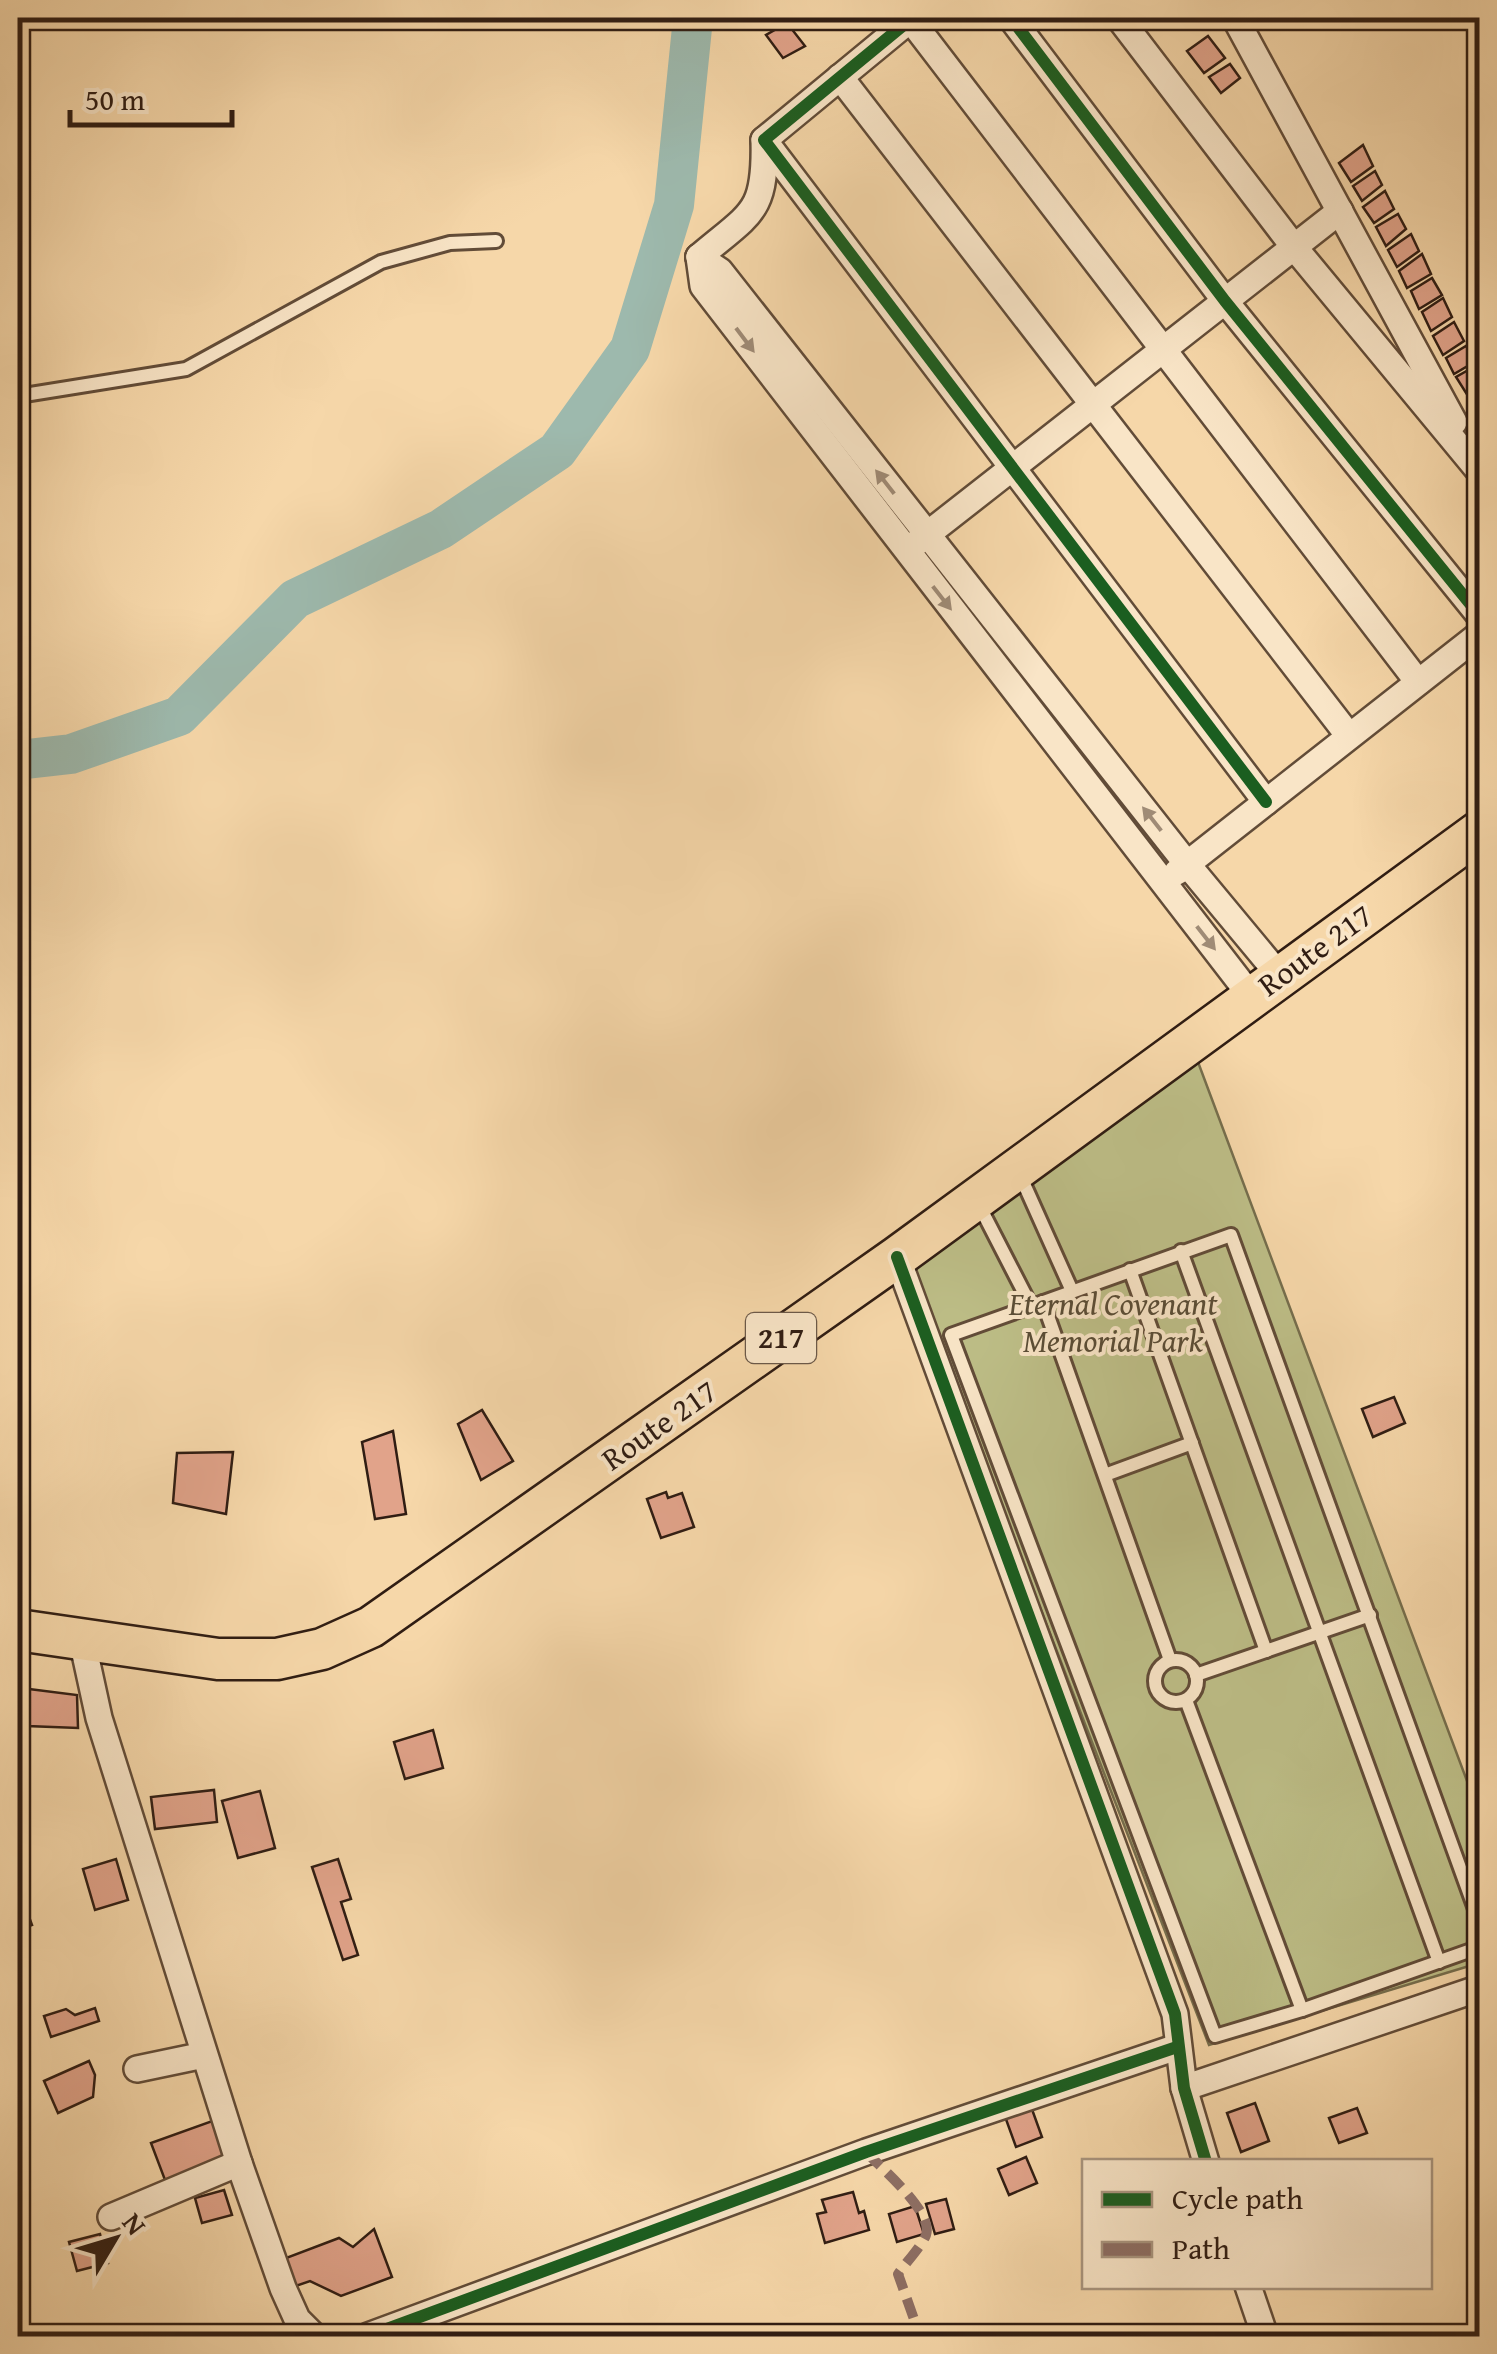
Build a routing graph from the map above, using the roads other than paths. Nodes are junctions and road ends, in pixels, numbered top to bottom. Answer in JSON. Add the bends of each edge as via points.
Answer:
{"nodes":[{"id":1,"x":911,"y":18,"type":"edge"},
{"id":2,"x":1011,"y":18,"type":"edge"},
{"id":3,"x":1119,"y":18,"type":"edge"},
{"id":4,"x":1236,"y":18,"type":"edge"},
{"id":5,"x":840,"y":77,"type":"junction"},
{"id":6,"x":764,"y":140,"type":"junction"},
{"id":7,"x":1340,"y":211,"type":"junction"},
{"id":8,"x":496,"y":241,"type":"dead end"},
{"id":9,"x":1294,"y":247,"type":"junction"},
{"id":10,"x":699,"y":257,"type":"junction"},
{"id":11,"x":1225,"y":301,"type":"junction"},
{"id":12,"x":1162,"y":351,"type":"junction"},
{"id":13,"x":18,"y":396,"type":"edge"},
{"id":14,"x":1092,"y":406,"type":"junction"},
{"id":15,"x":1013,"y":468,"type":"junction"},
{"id":16,"x":1480,"y":471,"type":"edge"},
{"id":17,"x":927,"y":535,"type":"junction"},
{"id":18,"x":906,"y":552,"type":"junction"},
{"id":19,"x":1480,"y":616,"type":"edge"},
{"id":20,"x":1480,"y":634,"type":"edge"},
{"id":21,"x":1418,"y":682,"type":"junction"},
{"id":22,"x":1350,"y":736,"type":"junction"},
{"id":23,"x":1266,"y":802,"type":"junction"},
{"id":24,"x":1480,"y":831,"type":"edge"},
{"id":25,"x":1187,"y":864,"type":"junction"},
{"id":26,"x":1163,"y":883,"type":"junction"},
{"id":27,"x":1265,"y":986,"type":"junction"},
{"id":28,"x":1017,"y":1168,"type":"junction"},
{"id":29,"x":976,"y":1198,"type":"junction"},
{"id":30,"x":1181,"y":1252,"type":"junction"},
{"id":31,"x":897,"y":1257,"type":"junction"},
{"id":32,"x":1130,"y":1270,"type":"junction"},
{"id":33,"x":1072,"y":1291,"type":"junction"},
{"id":34,"x":1037,"y":1304,"type":"junction"},
{"id":35,"x":1192,"y":1443,"type":"junction"},
{"id":36,"x":1105,"y":1475,"type":"junction"},
{"id":37,"x":1370,"y":1614,"type":"junction"},
{"id":38,"x":18,"y":1630,"type":"edge"},
{"id":39,"x":1317,"y":1634,"type":"junction"},
{"id":40,"x":82,"y":1640,"type":"junction"},
{"id":41,"x":1266,"y":1651,"type":"junction"},
{"id":42,"x":1170,"y":1660,"type":"junction"},
{"id":43,"x":1196,"y":1675,"type":"junction"},
{"id":44,"x":1186,"y":1700,"type":"junction"},
{"id":45,"x":1480,"y":1923,"type":"edge"},
{"id":46,"x":1480,"y":1947,"type":"edge"},
{"id":47,"x":1438,"y":1962,"type":"junction"},
{"id":48,"x":1480,"y":1988,"type":"edge"},
{"id":49,"x":1302,"y":2010,"type":"junction"},
{"id":50,"x":1177,"y":2047,"type":"junction"},
{"id":51,"x":204,"y":2055,"type":"junction"},
{"id":52,"x":137,"y":2070,"type":"dead end"},
{"id":53,"x":1184,"y":2088,"type":"junction"},
{"id":54,"x":1205,"y":2159,"type":"edge"},
{"id":55,"x":240,"y":2163,"type":"junction"},
{"id":56,"x":111,"y":2217,"type":"dead end"},
{"id":57,"x":1249,"y":2289,"type":"edge"},
{"id":58,"x":314,"y":2336,"type":"edge"},
{"id":59,"x":368,"y":2336,"type":"edge"},
{"id":60,"x":1265,"y":2336,"type":"edge"}],
"edges":[{"from":1,"to":5,"type":"street"},
{"from":1,"to":12,"type":"street"},
{"from":2,"to":11,"type":"street"},
{"from":3,"to":9,"type":"street"},
{"from":4,"to":7,"type":"street"},
{"from":5,"to":6,"type":"street"},
{"from":5,"to":14,"type":"street"},
{"from":6,"to":10,"type":"street","via":[[761,198]]},
{"from":6,"to":15,"type":"street"},
{"from":7,"to":9,"type":"street"},
{"from":7,"to":16,"type":"street"},
{"from":8,"to":13,"type":"lane","via":[[450,243],[382,262],[186,369]]},
{"from":9,"to":11,"type":"street"},
{"from":9,"to":16,"type":"street"},
{"from":17,"to":10,"type":"street","one_way":true,"via":[[720,271]]},
{"from":10,"to":18,"type":"street","one_way":true,"via":[[703,286]]},
{"from":11,"to":12,"type":"street"},
{"from":11,"to":19,"type":"street"},
{"from":12,"to":14,"type":"street"},
{"from":12,"to":21,"type":"street"},
{"from":14,"to":15,"type":"street"},
{"from":14,"to":22,"type":"street"},
{"from":15,"to":17,"type":"street"},
{"from":15,"to":23,"type":"street"},
{"from":17,"to":18,"type":"street"},
{"from":25,"to":17,"type":"street","one_way":true},
{"from":18,"to":26,"type":"street","one_way":true},
{"from":20,"to":21,"type":"street"},
{"from":21,"to":22,"type":"street"},
{"from":22,"to":23,"type":"street"},
{"from":23,"to":25,"type":"street"},
{"from":24,"to":27,"type":"main road","name":"Route 217","number":"217"},
{"from":25,"to":26,"type":"street"},
{"from":25,"to":27,"type":"street"},
{"from":26,"to":27,"type":"street","one_way":true},
{"from":27,"to":28,"type":"main road","name":"Route 217","number":"217"},
{"from":28,"to":29,"type":"main road","name":"Route 217","number":"217"},
{"from":28,"to":33,"type":"lane"},
{"from":29,"to":31,"type":"main road","name":"Route 217","number":"217"},
{"from":29,"to":34,"type":"lane"},
{"from":30,"to":32,"type":"lane"},
{"from":30,"to":37,"type":"lane","via":[[1231,1235]]},
{"from":30,"to":39,"type":"lane"},
{"from":31,"to":40,"type":"main road","name":"Route 217","number":"217","via":[[371,1627],[277,1660],[218,1659]]},
{"from":31,"to":50,"type":"street","via":[[1175,2014]]},
{"from":32,"to":33,"type":"lane"},
{"from":32,"to":35,"type":"lane"},
{"from":33,"to":34,"type":"lane"},
{"from":34,"to":36,"type":"lane"},
{"from":34,"to":49,"type":"lane","via":[[951,1335],[1215,2036]]},
{"from":35,"to":36,"type":"lane"},
{"from":35,"to":41,"type":"lane"},
{"from":36,"to":42,"type":"lane"},
{"from":37,"to":39,"type":"lane"},
{"from":37,"to":45,"type":"lane"},
{"from":38,"to":40,"type":"main road","name":"Route 217","number":"217"},
{"from":39,"to":41,"type":"lane"},
{"from":39,"to":47,"type":"lane"},
{"from":40,"to":51,"type":"street","via":[[99,1718]]},
{"from":41,"to":43,"type":"lane"},
{"from":42,"to":43,"type":"lane","via":[[1185,1662]]},
{"from":42,"to":44,"type":"lane","via":[[1156,1674],[1157,1691],[1174,1703]]},
{"from":43,"to":44,"type":"lane","via":[[1197,1686]]},
{"from":44,"to":49,"type":"lane"},
{"from":46,"to":47,"type":"lane"},
{"from":47,"to":49,"type":"lane"},
{"from":48,"to":53,"type":"street"},
{"from":50,"to":53,"type":"street"},
{"from":50,"to":59,"type":"street","via":[[866,2152]]},
{"from":51,"to":52,"type":"street"},
{"from":51,"to":55,"type":"street"},
{"from":53,"to":54,"type":"street"},
{"from":55,"to":56,"type":"street"},
{"from":55,"to":58,"type":"street","via":[[283,2288],[297,2320]]},
{"from":57,"to":60,"type":"street"}]}
